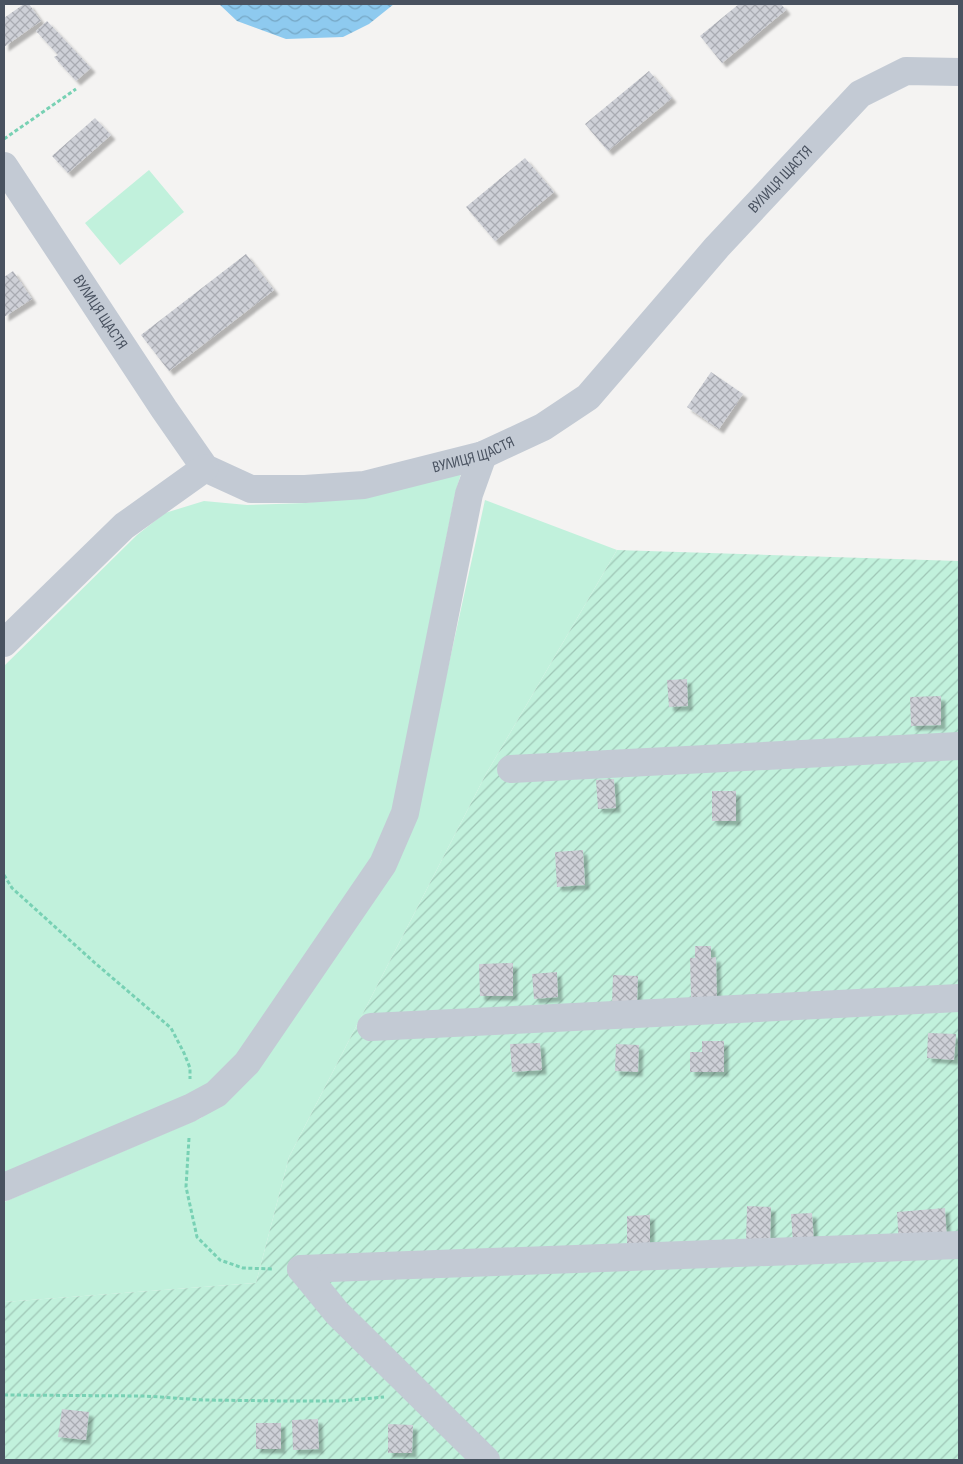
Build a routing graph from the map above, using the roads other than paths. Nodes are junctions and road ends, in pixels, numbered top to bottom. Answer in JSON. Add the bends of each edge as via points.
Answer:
{"nodes":[{"id":1,"x":959,"y":72,"type":"edge"},
{"id":2,"x":4,"y":166,"type":"edge"},
{"id":3,"x":484,"y":455,"type":"junction"},
{"id":4,"x":205,"y":468,"type":"junction"},
{"id":5,"x":4,"y":643,"type":"edge"},
{"id":6,"x":959,"y":746,"type":"edge"},
{"id":7,"x":511,"y":769,"type":"dead end"},
{"id":8,"x":959,"y":998,"type":"edge"},
{"id":9,"x":371,"y":1027,"type":"dead end"},
{"id":10,"x":4,"y":1187,"type":"edge"},
{"id":11,"x":959,"y":1245,"type":"edge"},
{"id":12,"x":486,"y":1460,"type":"edge"}],
"edges":[{"from":1,"to":3,"type":"street","name":"ВУЛИЦЯ ЩАСТЯ","via":[[906,71],[860,94],[717,247],[588,397],[543,428]]},
{"from":2,"to":4,"type":"street","name":"ВУЛИЦЯ ЩАСТЯ"},
{"from":3,"to":4,"type":"street","name":"ВУЛИЦЯ ЩАСТЯ","via":[[364,485],[305,490],[251,489]]},
{"from":3,"to":10,"type":"street","via":[[469,494],[405,813],[383,864],[247,1063],[216,1094]]},
{"from":4,"to":5,"type":"street","via":[[124,526]]},
{"from":6,"to":7,"type":"street"},
{"from":8,"to":9,"type":"street"},
{"from":11,"to":12,"type":"street","via":[[301,1269],[337,1314]]}]}
